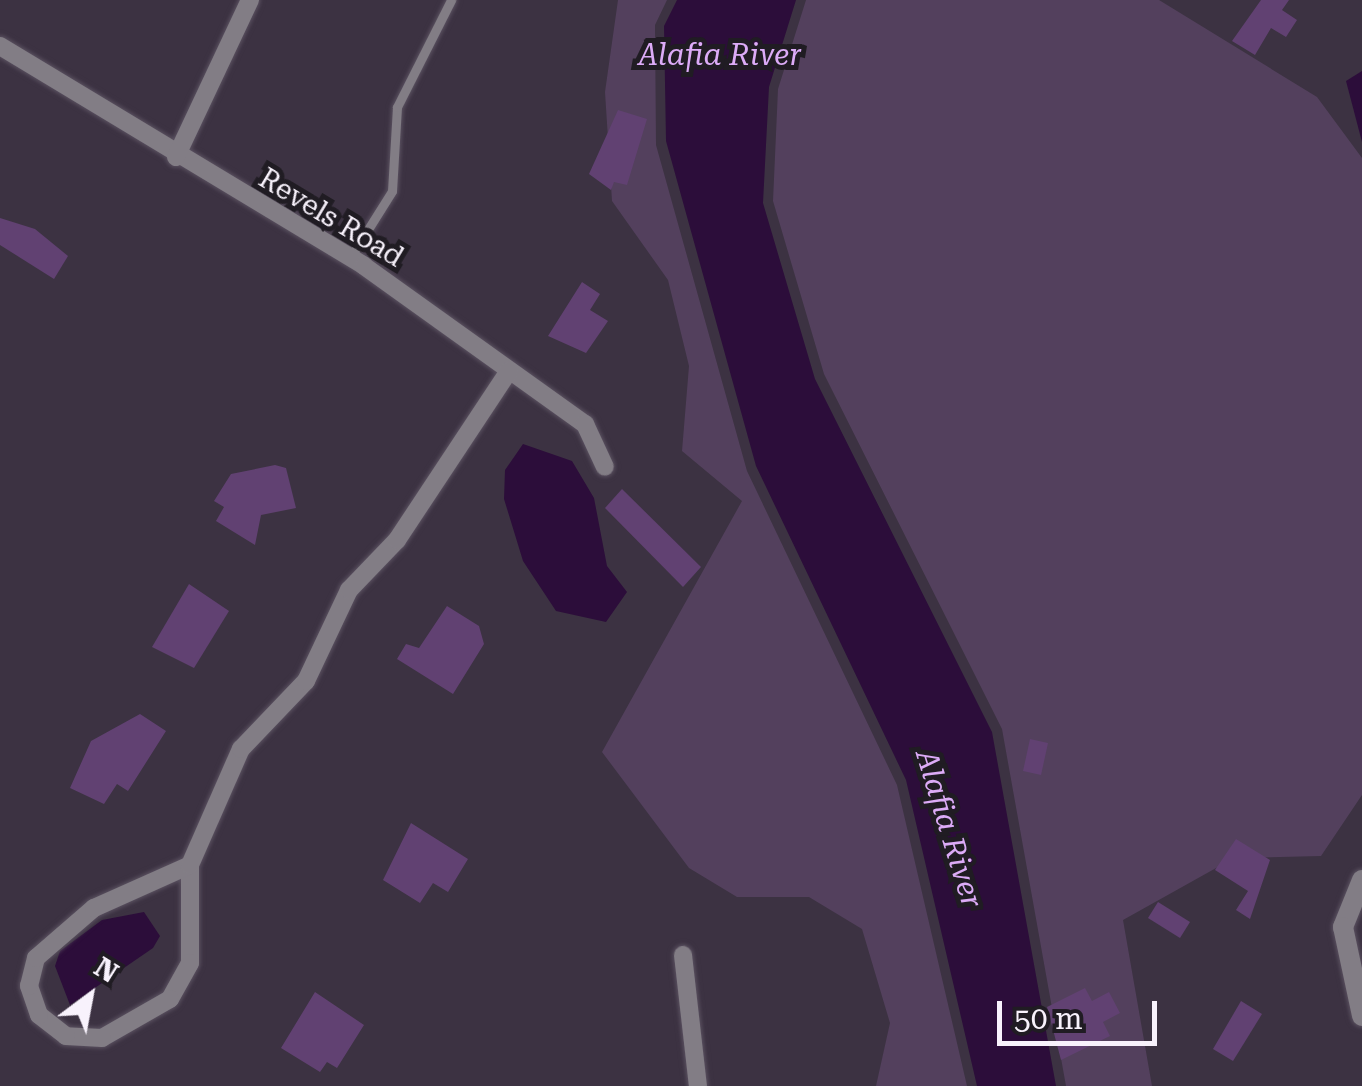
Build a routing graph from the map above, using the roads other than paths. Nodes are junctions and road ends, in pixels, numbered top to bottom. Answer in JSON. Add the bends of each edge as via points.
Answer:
{"nodes":[{"id":1,"x":250,"y":0,"type":"edge"},
{"id":2,"x":451,"y":0,"type":"edge"},
{"id":3,"x":0,"y":46,"type":"edge"},
{"id":4,"x":176,"y":157,"type":"junction"},
{"id":5,"x":350,"y":258,"type":"junction"},
{"id":6,"x":509,"y":371,"type":"junction"},
{"id":7,"x":605,"y":467,"type":"dead end"},
{"id":8,"x":190,"y":866,"type":"junction"},
{"id":9,"x":1362,"y":880,"type":"edge"},
{"id":10,"x":684,"y":954,"type":"dead end"},
{"id":11,"x":1362,"y":1016,"type":"edge"},
{"id":12,"x":698,"y":1086,"type":"edge"}],
"edges":[{"from":1,"to":4,"type":"street"},
{"from":2,"to":5,"type":"lane","via":[[397,107],[392,191]]},
{"from":3,"to":4,"type":"street","name":"Revels Road"},
{"from":4,"to":5,"type":"street","name":"Revels Road"},
{"from":5,"to":6,"type":"street","name":"Revels Road"},
{"from":6,"to":7,"type":"street","name":"Revels Road","via":[[585,424]]},
{"from":6,"to":8,"type":"street","via":[[397,540],[349,590],[306,681],[241,749]]},
{"from":8,"to":8,"type":"street","via":[[56,933],[29,986],[39,1015],[66,1036],[102,1038],[170,1000],[190,963]]},
{"from":9,"to":11,"type":"street","via":[[1343,927]]},
{"from":10,"to":12,"type":"street"}]}
